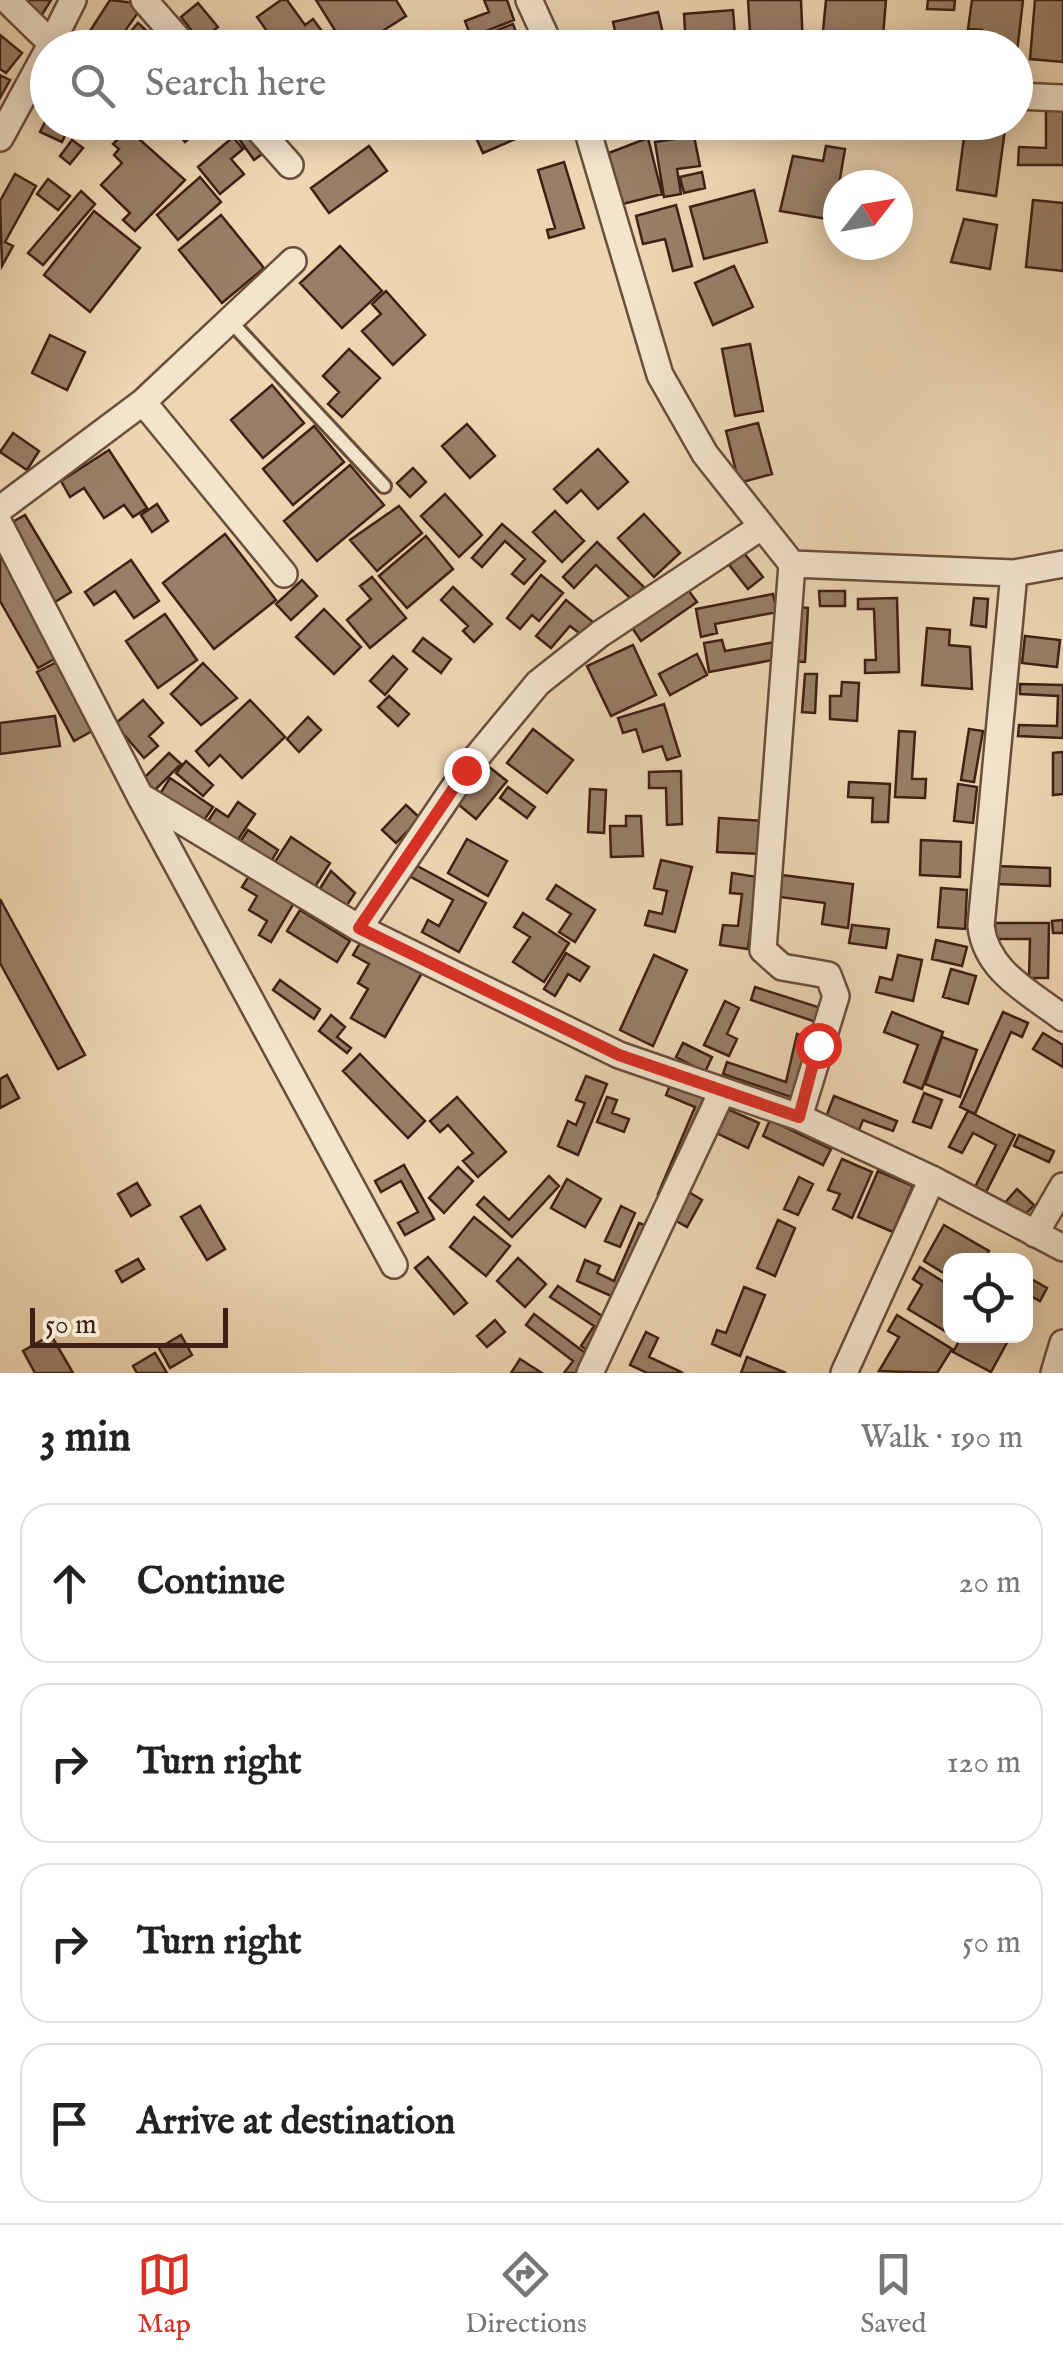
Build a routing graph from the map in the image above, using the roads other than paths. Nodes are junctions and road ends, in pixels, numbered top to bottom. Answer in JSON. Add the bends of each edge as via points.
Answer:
{"nodes":[{"id":1,"x":7,"y":0,"type":"edge"},
{"id":2,"x":73,"y":0,"type":"edge"},
{"id":3,"x":144,"y":0,"type":"edge"},
{"id":4,"x":529,"y":0,"type":"edge"},
{"id":5,"x":34,"y":30,"type":"edge"},
{"id":6,"x":58,"y":30,"type":"edge"},
{"id":7,"x":170,"y":30,"type":"edge"},
{"id":8,"x":543,"y":30,"type":"edge"},
{"id":9,"x":30,"y":82,"type":"edge"},
{"id":10,"x":1033,"y":97,"type":"edge"},
{"id":11,"x":1063,"y":98,"type":"edge"},
{"id":12,"x":0,"y":138,"type":"edge"},
{"id":13,"x":268,"y":140,"type":"edge"},
{"id":14,"x":589,"y":140,"type":"edge"},
{"id":15,"x":290,"y":165,"type":"dead end"},
{"id":16,"x":293,"y":261,"type":"dead end"},
{"id":17,"x":232,"y":322,"type":"junction"},
{"id":18,"x":143,"y":402,"type":"junction"},
{"id":19,"x":384,"y":486,"type":"dead end"},
{"id":20,"x":0,"y":509,"type":"edge"},
{"id":21,"x":0,"y":525,"type":"edge"},
{"id":22,"x":761,"y":527,"type":"junction"},
{"id":23,"x":792,"y":564,"type":"junction"},
{"id":24,"x":1063,"y":564,"type":"edge"},
{"id":25,"x":1014,"y":572,"type":"junction"},
{"id":26,"x":284,"y":574,"type":"dead end"},
{"id":27,"x":140,"y":796,"type":"junction"},
{"id":28,"x":359,"y":928,"type":"junction"},
{"id":29,"x":1063,"y":1018,"type":"edge"},
{"id":30,"x":721,"y":1094,"type":"junction"},
{"id":31,"x":799,"y":1117,"type":"junction"},
{"id":32,"x":932,"y":1178,"type":"junction"},
{"id":33,"x":1063,"y":1186,"type":"edge"},
{"id":34,"x":1035,"y":1234,"type":"junction"},
{"id":35,"x":1063,"y":1248,"type":"edge"},
{"id":36,"x":394,"y":1265,"type":"dead end"},
{"id":37,"x":1063,"y":1343,"type":"edge"},
{"id":38,"x":590,"y":1373,"type":"edge"},
{"id":39,"x":844,"y":1373,"type":"edge"},
{"id":40,"x":1054,"y":1373,"type":"edge"}],
"edges":[{"from":1,"to":5,"type":"street"},
{"from":2,"to":6,"type":"street"},
{"from":3,"to":7,"type":"street"},
{"from":4,"to":8,"type":"street"},
{"from":9,"to":12,"type":"street"},
{"from":10,"to":11,"type":"street"},
{"from":13,"to":15,"type":"street"},
{"from":14,"to":22,"type":"street","via":[[660,374],[705,454]]},
{"from":16,"to":17,"type":"street"},
{"from":17,"to":18,"type":"street"},
{"from":17,"to":19,"type":"lane"},
{"from":18,"to":20,"type":"street"},
{"from":18,"to":26,"type":"street"},
{"from":21,"to":27,"type":"street"},
{"from":22,"to":23,"type":"street"},
{"from":22,"to":28,"type":"street","via":[[538,683],[466,770]]},
{"from":23,"to":25,"type":"street"},
{"from":23,"to":31,"type":"street","via":[[762,950],[782,967],[828,975],[836,996]]},
{"from":24,"to":25,"type":"street"},
{"from":25,"to":29,"type":"street","via":[[983,948],[991,962]]},
{"from":27,"to":28,"type":"street"},
{"from":27,"to":36,"type":"street"},
{"from":28,"to":30,"type":"street","via":[[619,1055]]},
{"from":30,"to":31,"type":"street"},
{"from":30,"to":38,"type":"street"},
{"from":31,"to":32,"type":"street"},
{"from":32,"to":34,"type":"street"},
{"from":32,"to":39,"type":"street"},
{"from":33,"to":34,"type":"street"},
{"from":34,"to":35,"type":"street"},
{"from":37,"to":40,"type":"street"}]}
